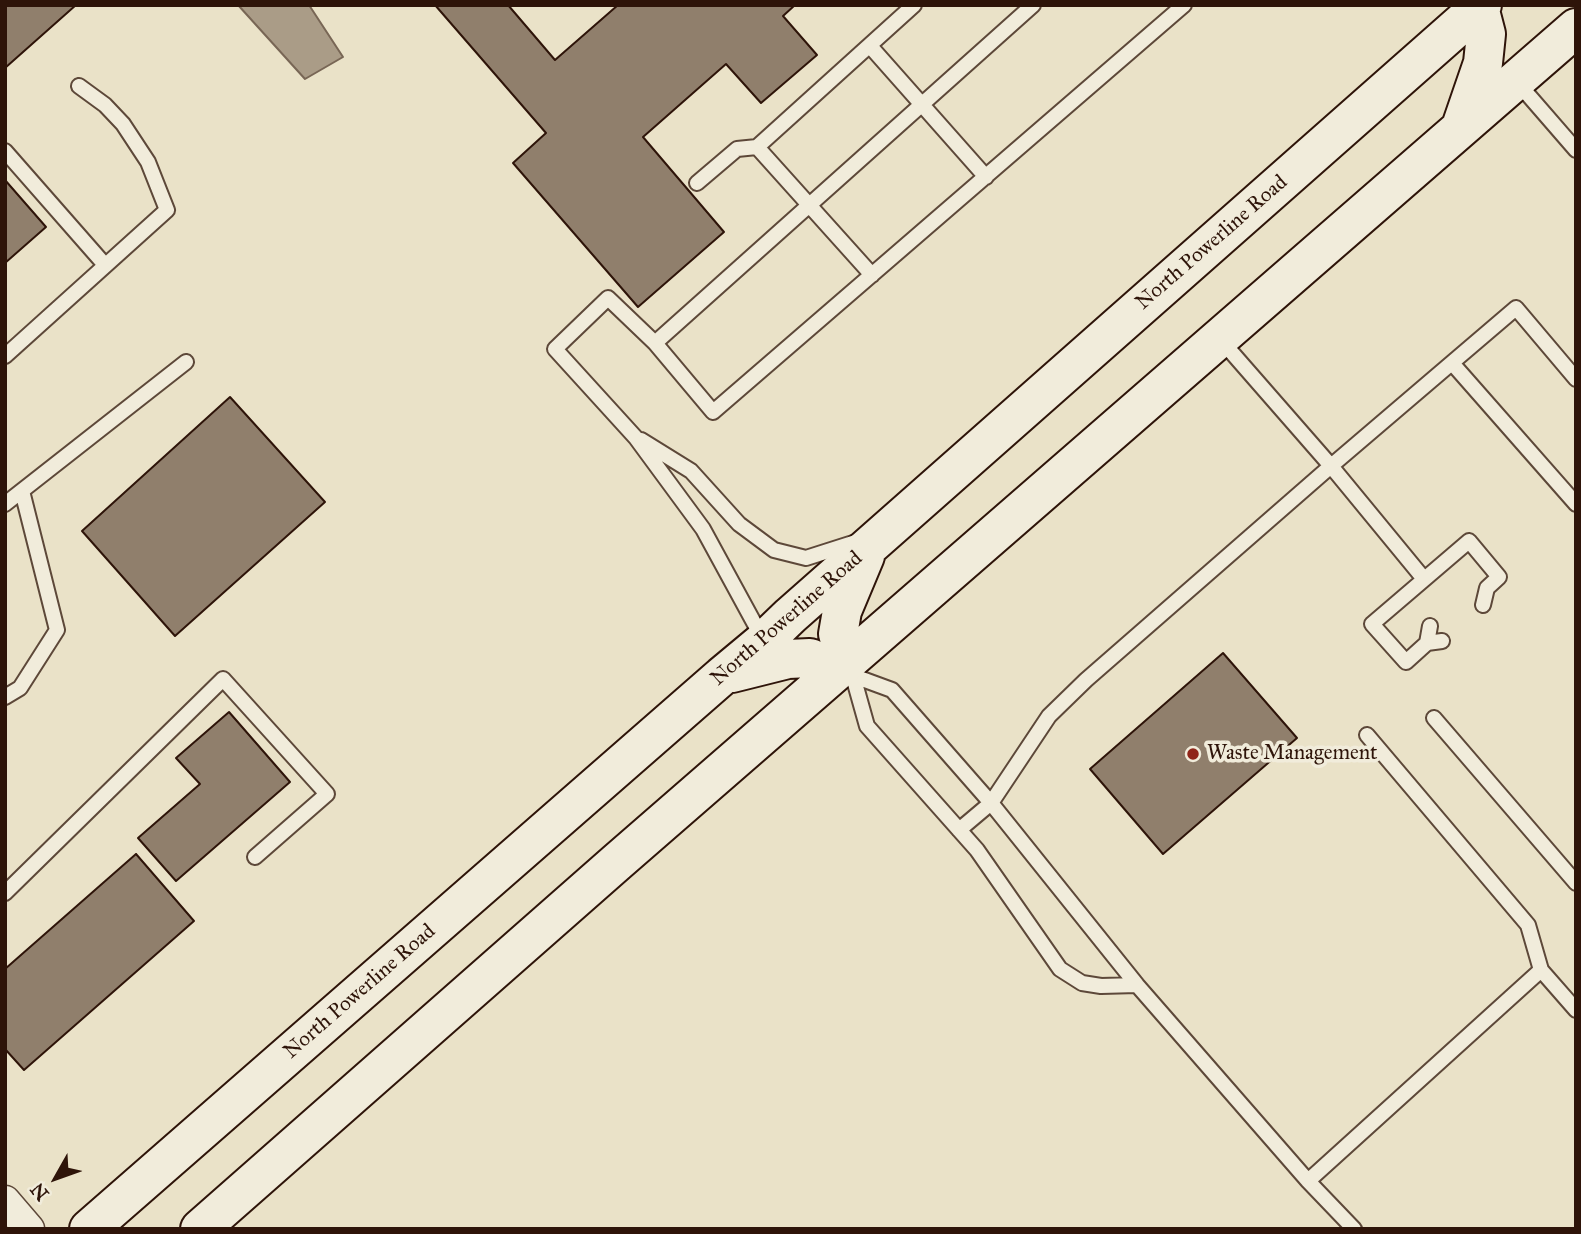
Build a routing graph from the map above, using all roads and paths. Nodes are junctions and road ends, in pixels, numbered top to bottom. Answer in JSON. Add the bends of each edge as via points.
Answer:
{"nodes":[{"id":1,"x":915,"y":5,"type":"edge"},
{"id":2,"x":1033,"y":5,"type":"edge"},
{"id":3,"x":1184,"y":5,"type":"edge"},
{"id":4,"x":1480,"y":6,"type":"edge"},
{"id":5,"x":1576,"y":28,"type":"edge"},
{"id":6,"x":870,"y":46,"type":"junction"},
{"id":7,"x":1516,"y":81,"type":"junction"},
{"id":8,"x":79,"y":86,"type":"dead end"},
{"id":9,"x":922,"y":105,"type":"junction"},
{"id":10,"x":1460,"y":129,"type":"junction"},
{"id":11,"x":757,"y":146,"type":"junction"},
{"id":12,"x":1576,"y":150,"type":"edge"},
{"id":13,"x":5,"y":151,"type":"edge"},
{"id":14,"x":986,"y":177,"type":"junction"},
{"id":15,"x":697,"y":183,"type":"dead end"},
{"id":16,"x":810,"y":205,"type":"junction"},
{"id":17,"x":105,"y":265,"type":"junction"},
{"id":18,"x":872,"y":275,"type":"junction"},
{"id":19,"x":1219,"y":338,"type":"junction"},
{"id":20,"x":655,"y":343,"type":"junction"},
{"id":21,"x":5,"y":356,"type":"edge"},
{"id":22,"x":186,"y":362,"type":"dead end"},
{"id":23,"x":1452,"y":363,"type":"junction"},
{"id":24,"x":1576,"y":379,"type":"edge"},
{"id":25,"x":636,"y":438,"type":"junction"},
{"id":26,"x":1331,"y":466,"type":"junction"},
{"id":27,"x":22,"y":491,"type":"junction"},
{"id":28,"x":1576,"y":503,"type":"edge"},
{"id":29,"x":5,"y":505,"type":"edge"},
{"id":30,"x":877,"y":540,"type":"junction"},
{"id":31,"x":1424,"y":579,"type":"junction"},
{"id":32,"x":1487,"y":588,"type":"junction"},
{"id":33,"x":1472,"y":591,"type":"dead end"},
{"id":34,"x":1483,"y":605,"type":"dead end"},
{"id":35,"x":1430,"y":625,"type":"dead end"},
{"id":36,"x":764,"y":641,"type":"junction"},
{"id":37,"x":846,"y":669,"type":"junction"},
{"id":38,"x":722,"y":676,"type":"junction"},
{"id":39,"x":5,"y":697,"type":"edge"},
{"id":40,"x":1434,"y":718,"type":"dead end"},
{"id":41,"x":1367,"y":735,"type":"dead end"},
{"id":42,"x":991,"y":803,"type":"junction"},
{"id":43,"x":958,"y":830,"type":"junction"},
{"id":44,"x":255,"y":857,"type":"dead end"},
{"id":45,"x":1576,"y":883,"type":"edge"},
{"id":46,"x":5,"y":893,"type":"edge"},
{"id":47,"x":1541,"y":971,"type":"junction"},
{"id":48,"x":1137,"y":985,"type":"junction"},
{"id":49,"x":1576,"y":1010,"type":"edge"},
{"id":50,"x":1308,"y":1181,"type":"junction"},
{"id":51,"x":5,"y":1201,"type":"edge"},
{"id":52,"x":29,"y":1229,"type":"edge"},
{"id":53,"x":89,"y":1229,"type":"edge"},
{"id":54,"x":200,"y":1229,"type":"edge"},
{"id":55,"x":1354,"y":1229,"type":"edge"}],
"edges":[{"from":1,"to":6,"type":"lane"},
{"from":2,"to":9,"type":"lane"},
{"from":3,"to":14,"type":"lane"},
{"from":4,"to":10,"type":"main road","via":[[1486,34],[1483,63]]},
{"from":4,"to":30,"type":"main road","name":"North Powerline Road"},
{"from":5,"to":7,"type":"main road"},
{"from":6,"to":9,"type":"lane"},
{"from":6,"to":11,"type":"lane"},
{"from":7,"to":10,"type":"main road"},
{"from":7,"to":12,"type":"lane"},
{"from":8,"to":17,"type":"lane","via":[[123,124],[148,162],[167,210]]},
{"from":9,"to":14,"type":"lane"},
{"from":9,"to":16,"type":"lane"},
{"from":10,"to":19,"type":"main road"},
{"from":11,"to":15,"type":"lane","via":[[737,149]]},
{"from":11,"to":16,"type":"lane"},
{"from":13,"to":17,"type":"lane"},
{"from":14,"to":18,"type":"lane"},
{"from":16,"to":18,"type":"lane"},
{"from":16,"to":20,"type":"lane"},
{"from":17,"to":21,"type":"lane"},
{"from":18,"to":20,"type":"lane","via":[[713,412]]},
{"from":19,"to":26,"type":"lane"},
{"from":19,"to":37,"type":"main road"},
{"from":20,"to":25,"type":"lane","via":[[608,298],[555,349]]},
{"from":22,"to":27,"type":"lane"},
{"from":23,"to":24,"type":"lane","via":[[1516,308]]},
{"from":23,"to":26,"type":"lane"},
{"from":23,"to":28,"type":"lane"},
{"from":25,"to":30,"type":"lane","via":[[691,471],[739,524],[774,550],[807,558]]},
{"from":25,"to":36,"type":"lane","via":[[703,529]]},
{"from":26,"to":31,"type":"lane"},
{"from":26,"to":42,"type":"lane","via":[[1049,716]]},
{"from":27,"to":29,"type":"lane"},
{"from":27,"to":39,"type":"lane","via":[[57,629],[20,688]]},
{"from":30,"to":36,"type":"main road","name":"North Powerline Road"},
{"from":30,"to":37,"type":"main road","via":[[842,611],[838,635]]},
{"from":31,"to":32,"type":"lane","via":[[1469,541],[1499,577]]},
{"from":31,"to":35,"type":"lane","via":[[1372,624],[1406,662],[1435,642]]},
{"from":32,"to":33,"type":"lane"},
{"from":32,"to":34,"type":"lane"},
{"from":36,"to":38,"type":"main road","name":"North Powerline Road"},
{"from":37,"to":38,"type":"main road","via":[[810,658],[788,659]]},
{"from":37,"to":42,"type":"lane","via":[[892,690]]},
{"from":37,"to":43,"type":"lane","via":[[867,726]]},
{"from":37,"to":54,"type":"main road"},
{"from":38,"to":53,"type":"main road","name":"North Powerline Road"},
{"from":40,"to":45,"type":"lane"},
{"from":41,"to":47,"type":"lane","via":[[1528,925]]},
{"from":42,"to":43,"type":"lane"},
{"from":42,"to":48,"type":"lane"},
{"from":43,"to":48,"type":"lane","via":[[1060,969],[1082,983]]},
{"from":44,"to":46,"type":"lane","via":[[327,794],[223,679]]},
{"from":47,"to":49,"type":"lane"},
{"from":47,"to":50,"type":"lane"},
{"from":48,"to":50,"type":"lane"},
{"from":50,"to":55,"type":"lane"},
{"from":51,"to":52,"type":"street"}]}
